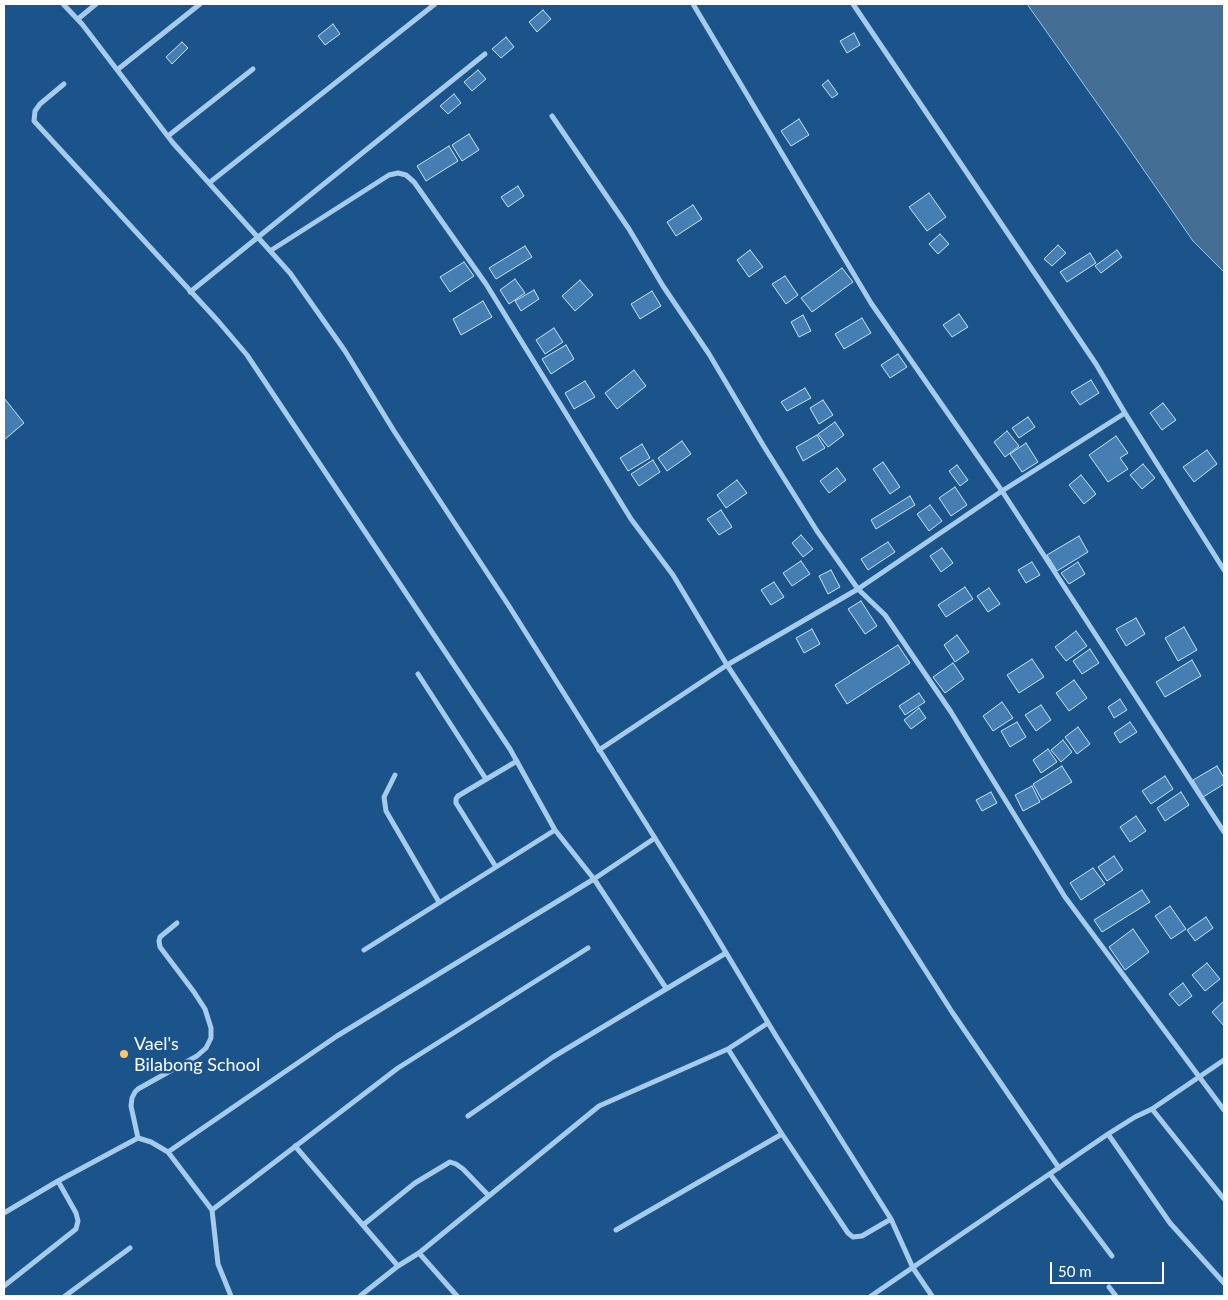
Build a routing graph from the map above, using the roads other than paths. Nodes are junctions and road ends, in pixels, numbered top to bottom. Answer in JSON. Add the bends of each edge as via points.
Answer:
{"nodes":[{"id":1,"x":63,"y":4,"type":"edge"},
{"id":2,"x":96,"y":4,"type":"edge"},
{"id":3,"x":200,"y":4,"type":"edge"},
{"id":4,"x":435,"y":4,"type":"edge"},
{"id":5,"x":693,"y":4,"type":"edge"},
{"id":6,"x":853,"y":4,"type":"edge"},
{"id":7,"x":78,"y":19,"type":"junction"},
{"id":8,"x":485,"y":54,"type":"dead end"},
{"id":9,"x":253,"y":69,"type":"dead end"},
{"id":10,"x":117,"y":70,"type":"junction"},
{"id":11,"x":64,"y":84,"type":"dead end"},
{"id":12,"x":552,"y":116,"type":"dead end"},
{"id":13,"x":168,"y":136,"type":"junction"},
{"id":14,"x":209,"y":183,"type":"junction"},
{"id":15,"x":258,"y":238,"type":"junction"},
{"id":16,"x":270,"y":251,"type":"junction"},
{"id":17,"x":190,"y":292,"type":"junction"},
{"id":18,"x":1124,"y":413,"type":"junction"},
{"id":19,"x":1002,"y":491,"type":"junction"},
{"id":20,"x":1224,"y":570,"type":"edge"},
{"id":21,"x":858,"y":589,"type":"junction"},
{"id":22,"x":727,"y":665,"type":"junction"},
{"id":23,"x":418,"y":674,"type":"dead end"},
{"id":24,"x":599,"y":750,"type":"junction"},
{"id":25,"x":517,"y":761,"type":"junction"},
{"id":26,"x":395,"y":775,"type":"dead end"},
{"id":27,"x":486,"y":779,"type":"junction"},
{"id":28,"x":555,"y":830,"type":"junction"},
{"id":29,"x":1224,"y":832,"type":"edge"},
{"id":30,"x":655,"y":838,"type":"junction"},
{"id":31,"x":496,"y":867,"type":"junction"},
{"id":32,"x":594,"y":879,"type":"junction"},
{"id":33,"x":440,"y":902,"type":"junction"},
{"id":34,"x":178,"y":923,"type":"dead end"},
{"id":35,"x":588,"y":948,"type":"dead end"},
{"id":36,"x":364,"y":950,"type":"dead end"},
{"id":37,"x":726,"y":953,"type":"junction"},
{"id":38,"x":666,"y":988,"type":"junction"},
{"id":39,"x":768,"y":1023,"type":"junction"},
{"id":40,"x":728,"y":1049,"type":"junction"},
{"id":41,"x":1224,"y":1060,"type":"edge"},
{"id":42,"x":1198,"y":1077,"type":"junction"},
{"id":43,"x":1152,"y":1109,"type":"junction"},
{"id":44,"x":1224,"y":1110,"type":"edge"},
{"id":45,"x":468,"y":1116,"type":"dead end"},
{"id":46,"x":782,"y":1134,"type":"junction"},
{"id":47,"x":1108,"y":1134,"type":"junction"},
{"id":48,"x":138,"y":1138,"type":"junction"},
{"id":49,"x":295,"y":1146,"type":"junction"},
{"id":50,"x":168,"y":1152,"type":"junction"},
{"id":51,"x":1059,"y":1168,"type":"junction"},
{"id":52,"x":1050,"y":1174,"type":"junction"},
{"id":53,"x":58,"y":1181,"type":"junction"},
{"id":54,"x":489,"y":1196,"type":"junction"},
{"id":55,"x":1224,"y":1199,"type":"edge"},
{"id":56,"x":212,"y":1210,"type":"junction"},
{"id":57,"x":4,"y":1212,"type":"edge"},
{"id":58,"x":891,"y":1219,"type":"junction"},
{"id":59,"x":363,"y":1225,"type":"junction"},
{"id":60,"x":616,"y":1230,"type":"dead end"},
{"id":61,"x":130,"y":1248,"type":"dead end"},
{"id":62,"x":419,"y":1253,"type":"junction"},
{"id":63,"x":1112,"y":1256,"type":"dead end"},
{"id":64,"x":398,"y":1266,"type":"junction"},
{"id":65,"x":913,"y":1268,"type":"junction"},
{"id":66,"x":1224,"y":1282,"type":"edge"},
{"id":67,"x":4,"y":1286,"type":"edge"},
{"id":68,"x":1109,"y":1287,"type":"dead end"},
{"id":69,"x":65,"y":1296,"type":"edge"},
{"id":70,"x":231,"y":1296,"type":"edge"},
{"id":71,"x":360,"y":1296,"type":"edge"},
{"id":72,"x":458,"y":1296,"type":"edge"},
{"id":73,"x":871,"y":1296,"type":"edge"},
{"id":74,"x":932,"y":1296,"type":"edge"},
{"id":75,"x":1116,"y":1296,"type":"edge"}],
"edges":[{"from":1,"to":7,"type":"street"},
{"from":2,"to":7,"type":"street"},
{"from":3,"to":10,"type":"street"},
{"from":4,"to":14,"type":"street"},
{"from":5,"to":19,"type":"street","via":[[871,303]]},
{"from":6,"to":18,"type":"street","via":[[1096,364]]},
{"from":7,"to":10,"type":"street"},
{"from":8,"to":15,"type":"street"},
{"from":9,"to":13,"type":"street"},
{"from":10,"to":13,"type":"street"},
{"from":11,"to":17,"type":"street","via":[[40,104],[34,121]]},
{"from":12,"to":21,"type":"street","via":[[629,229],[817,531]]},
{"from":13,"to":14,"type":"street"},
{"from":14,"to":15,"type":"street"},
{"from":15,"to":16,"type":"street"},
{"from":15,"to":17,"type":"street"},
{"from":16,"to":22,"type":"street","via":[[389,175],[406,175],[414,182],[486,284],[631,519],[673,575]]},
{"from":16,"to":24,"type":"street","via":[[290,273],[344,351]]},
{"from":17,"to":25,"type":"street","via":[[218,321],[265,381]]},
{"from":18,"to":19,"type":"street"},
{"from":18,"to":20,"type":"street"},
{"from":19,"to":21,"type":"street"},
{"from":19,"to":29,"type":"street"},
{"from":21,"to":22,"type":"street"},
{"from":21,"to":42,"type":"street","via":[[885,615],[951,712],[1065,897]]},
{"from":22,"to":24,"type":"street"},
{"from":22,"to":51,"type":"street","via":[[952,1012]]},
{"from":23,"to":27,"type":"street"},
{"from":24,"to":30,"type":"street"},
{"from":25,"to":27,"type":"street"},
{"from":25,"to":28,"type":"street"},
{"from":26,"to":33,"type":"street","via":[[384,797],[386,811]]},
{"from":27,"to":31,"type":"street","via":[[458,796],[456,803]]},
{"from":28,"to":31,"type":"street"},
{"from":28,"to":32,"type":"street"},
{"from":30,"to":32,"type":"street"},
{"from":30,"to":37,"type":"street"},
{"from":31,"to":33,"type":"street"},
{"from":32,"to":38,"type":"street"},
{"from":32,"to":50,"type":"street","via":[[337,1036]]},
{"from":33,"to":36,"type":"street"},
{"from":34,"to":48,"type":"street","via":[[160,937],[160,946],[205,1010],[211,1038],[197,1056],[135,1092],[131,1106]]},
{"from":35,"to":49,"type":"street","via":[[398,1068]]},
{"from":37,"to":38,"type":"street"},
{"from":37,"to":39,"type":"street"},
{"from":38,"to":45,"type":"street","via":[[553,1057]]},
{"from":39,"to":40,"type":"street"},
{"from":39,"to":58,"type":"street"},
{"from":40,"to":46,"type":"street"},
{"from":40,"to":54,"type":"street","via":[[599,1106]]},
{"from":41,"to":42,"type":"street"},
{"from":42,"to":43,"type":"street"},
{"from":42,"to":44,"type":"street"},
{"from":43,"to":47,"type":"street"},
{"from":43,"to":55,"type":"street"},
{"from":46,"to":58,"type":"street","via":[[848,1234],[862,1236]]},
{"from":46,"to":60,"type":"street"},
{"from":47,"to":51,"type":"street"},
{"from":47,"to":66,"type":"street","via":[[1170,1223]]},
{"from":48,"to":50,"type":"street"},
{"from":48,"to":53,"type":"street"},
{"from":49,"to":56,"type":"street"},
{"from":49,"to":59,"type":"street"},
{"from":50,"to":56,"type":"street"},
{"from":51,"to":52,"type":"street"},
{"from":52,"to":63,"type":"street"},
{"from":52,"to":65,"type":"street"},
{"from":53,"to":57,"type":"street"},
{"from":53,"to":67,"type":"street","via":[[76,1213],[76,1229]]},
{"from":54,"to":59,"type":"street","via":[[463,1169],[450,1162],[416,1183]]},
{"from":54,"to":62,"type":"street"},
{"from":56,"to":70,"type":"street","via":[[218,1264]]},
{"from":58,"to":65,"type":"street"},
{"from":59,"to":64,"type":"street"},
{"from":61,"to":69,"type":"street"},
{"from":62,"to":64,"type":"street"},
{"from":62,"to":72,"type":"street"},
{"from":64,"to":71,"type":"street"},
{"from":65,"to":73,"type":"street"},
{"from":65,"to":74,"type":"street"},
{"from":68,"to":75,"type":"street"}]}
